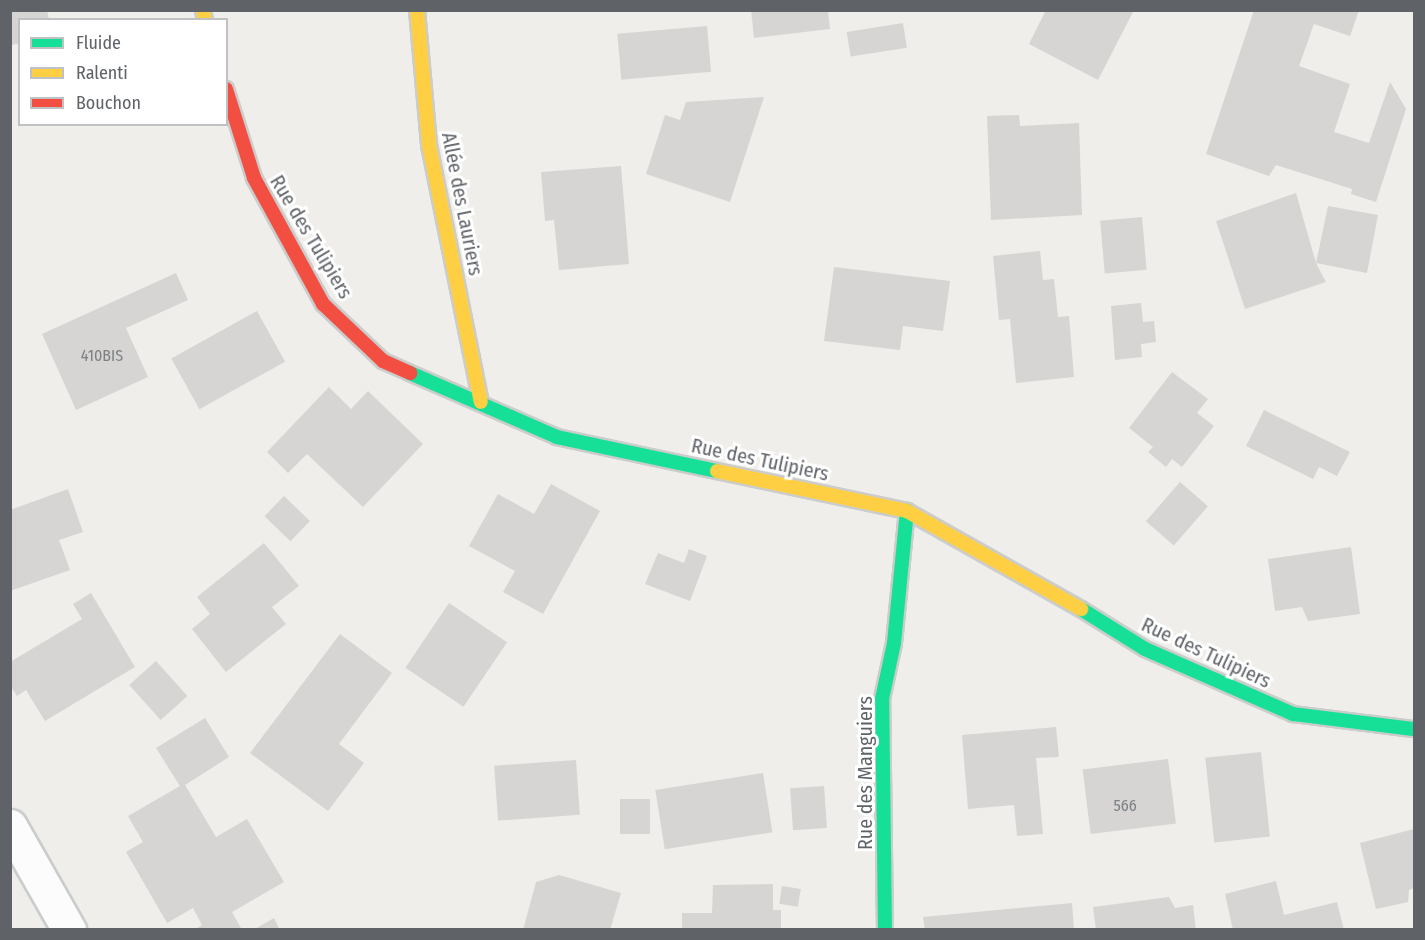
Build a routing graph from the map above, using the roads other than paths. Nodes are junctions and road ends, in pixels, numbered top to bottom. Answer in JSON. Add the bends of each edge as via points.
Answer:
{"nodes":[{"id":1,"x":417,"y":10,"type":"edge"},
{"id":2,"x":228,"y":95,"type":"edge"},
{"id":3,"x":481,"y":402,"type":"junction"},
{"id":4,"x":908,"y":511,"type":"junction"},
{"id":5,"x":1414,"y":729,"type":"edge"},
{"id":6,"x":10,"y":826,"type":"edge"},
{"id":7,"x":69,"y":930,"type":"edge"},
{"id":8,"x":885,"y":930,"type":"edge"}],
"edges":[{"from":1,"to":3,"type":"street","name":"Allée des Lauriers","via":[[429,145]]},
{"from":2,"to":3,"type":"street","name":"Rue des Tulipiers","via":[[254,178],[323,304],[383,361]]},
{"from":3,"to":4,"type":"street","name":"Rue des Tulipiers","via":[[557,437]]},
{"from":4,"to":5,"type":"street","name":"Rue des Tulipiers","via":[[1029,577],[1145,649],[1282,710]]},
{"from":4,"to":8,"type":"street","name":"Rue des Manguiers","via":[[894,643],[882,699]]},
{"from":6,"to":7,"type":"street"}]}
